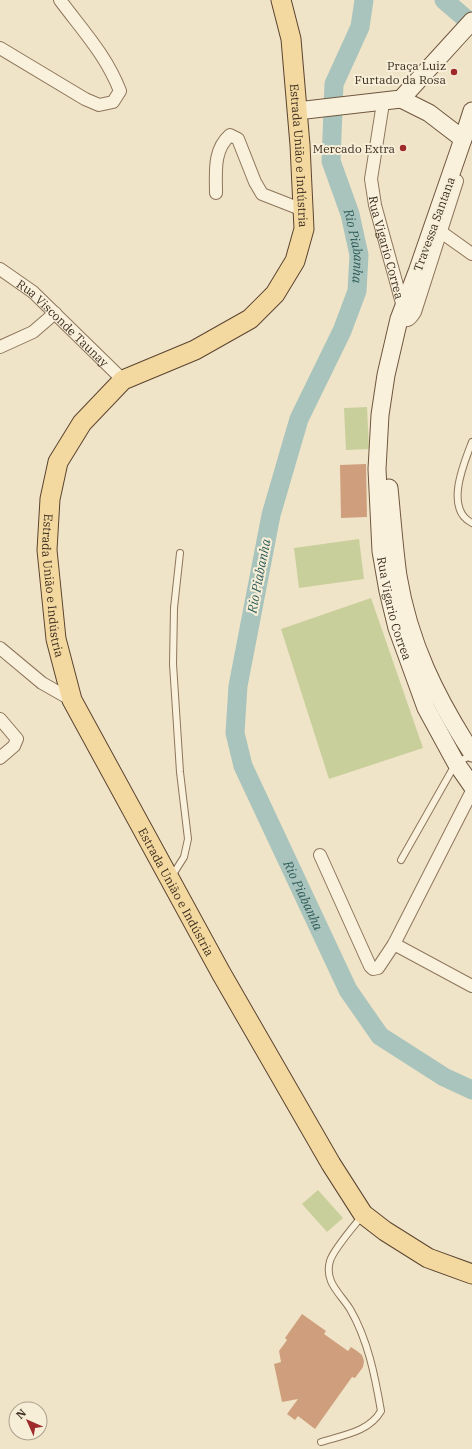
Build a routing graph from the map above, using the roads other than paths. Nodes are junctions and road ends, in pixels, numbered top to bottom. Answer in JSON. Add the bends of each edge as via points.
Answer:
{"nodes":[{"id":1,"x":60,"y":0,"type":"edge"},
{"id":2,"x":281,"y":0,"type":"edge"},
{"id":3,"x":470,"y":31,"type":"edge"},
{"id":4,"x":0,"y":48,"type":"edge"},
{"id":5,"x":401,"y":99,"type":"junction"},
{"id":6,"x":375,"y":104,"type":"junction"},
{"id":7,"x":472,"y":110,"type":"edge"},
{"id":8,"x":297,"y":111,"type":"junction"},
{"id":9,"x":468,"y":143,"type":"edge"},
{"id":10,"x":216,"y":193,"type":"dead end"},
{"id":11,"x":303,"y":210,"type":"junction"},
{"id":12,"x":442,"y":232,"type":"junction"},
{"id":13,"x":472,"y":254,"type":"edge"},
{"id":14,"x":0,"y":269,"type":"edge"},
{"id":15,"x":393,"y":270,"type":"junction"},
{"id":16,"x":417,"y":272,"type":"junction"},
{"id":17,"x":55,"y":313,"type":"junction"},
{"id":18,"x":401,"y":313,"type":"junction"},
{"id":19,"x":0,"y":347,"type":"edge"},
{"id":20,"x":123,"y":380,"type":"junction"},
{"id":21,"x":472,"y":442,"type":"edge"},
{"id":22,"x":472,"y":523,"type":"edge"},
{"id":23,"x":180,"y":553,"type":"dead end"},
{"id":24,"x":392,"y":576,"type":"junction"},
{"id":25,"x":0,"y":648,"type":"edge"},
{"id":26,"x":72,"y":700,"type":"junction"},
{"id":27,"x":0,"y":719,"type":"edge"},
{"id":28,"x":472,"y":754,"type":"edge"},
{"id":29,"x":0,"y":758,"type":"edge"},
{"id":30,"x":456,"y":763,"type":"junction"},
{"id":31,"x":472,"y":786,"type":"edge"},
{"id":32,"x":472,"y":791,"type":"edge"},
{"id":33,"x":320,"y":855,"type":"dead end"},
{"id":34,"x":401,"y":860,"type":"dead end"},
{"id":35,"x":170,"y":879,"type":"junction"},
{"id":36,"x":394,"y":944,"type":"junction"},
{"id":37,"x":472,"y":986,"type":"edge"},
{"id":38,"x":363,"y":1214,"type":"junction"},
{"id":39,"x":472,"y":1274,"type":"edge"},
{"id":40,"x":321,"y":1442,"type":"dead end"}],
"edges":[{"from":1,"to":4,"type":"street","via":[[104,57],[114,75],[120,91],[113,102],[99,105],[85,99]]},
{"from":2,"to":8,"type":"main road","name":"Estrada União e Indústria","via":[[291,39]]},
{"from":3,"to":5,"type":"street"},
{"from":5,"to":6,"type":"street"},
{"from":5,"to":9,"type":"street","via":[[429,113]]},
{"from":6,"to":8,"type":"street"},
{"from":6,"to":15,"type":"street","name":"Rua Vigario Correa","via":[[371,179],[375,205]]},
{"from":7,"to":9,"type":"street"},
{"from":8,"to":11,"type":"main road","name":"Estrada União e Indústria"},
{"from":9,"to":12,"type":"street"},
{"from":9,"to":16,"type":"street","name":"Travessa Santana"},
{"from":10,"to":11,"type":"street","via":[[217,153],[223,141],[230,135],[238,139],[262,194]]},
{"from":11,"to":20,"type":"main road","name":"Estrada União e Indústria","via":[[304,229],[295,261],[275,294],[250,319],[195,350]]},
{"from":12,"to":13,"type":"street"},
{"from":12,"to":18,"type":"street","via":[[416,312],[406,321]]},
{"from":14,"to":17,"type":"street","name":"Rua Visconde Taunay","via":[[33,292]]},
{"from":15,"to":16,"type":"street","via":[[396,275],[405,278]]},
{"from":15,"to":18,"type":"street","name":"Rua Vigario Correa"},
{"from":16,"to":18,"type":"street","name":"Travessa Santana"},
{"from":17,"to":19,"type":"street","via":[[33,332]]},
{"from":17,"to":20,"type":"street","name":"Rua Visconde Taunay"},
{"from":18,"to":24,"type":"street","name":"Rua Vigario Correa","via":[[386,375],[380,415],[377,469],[381,551]]},
{"from":20,"to":26,"type":"main road","name":"Estrada União e Indústria","via":[[82,423],[58,462],[50,499],[47,550],[55,632]]},
{"from":21,"to":22,"type":"lane","via":[[460,474],[458,500],[460,511]]},
{"from":23,"to":35,"type":"lane","via":[[174,608],[173,664],[180,772],[188,839],[184,857]]},
{"from":24,"to":28,"type":"street","name":"Rua Vigario Correa","via":[[426,672],[446,712]]},
{"from":24,"to":30,"type":"street","name":"Rua Vigario Correa","via":[[397,628],[426,708]]},
{"from":25,"to":26,"type":"street","via":[[42,683]]},
{"from":26,"to":35,"type":"main road","name":"Estrada União e Indústria"},
{"from":27,"to":29,"type":"street","via":[[17,738],[14,746]]},
{"from":28,"to":30,"type":"lane"},
{"from":30,"to":31,"type":"street","name":"Rua Vigario Correa"},
{"from":30,"to":34,"type":"lane"},
{"from":32,"to":36,"type":"street"},
{"from":33,"to":36,"type":"street","via":[[373,969],[378,968]]},
{"from":35,"to":38,"type":"main road","name":"Estrada União e Indústria","via":[[323,1151]]},
{"from":36,"to":37,"type":"street"},
{"from":38,"to":39,"type":"main road","name":"Estrada União e Indústria","via":[[428,1258]]},
{"from":38,"to":40,"type":"lane","via":[[330,1260],[329,1277],[365,1340],[381,1411],[376,1420],[365,1427]]}]}
